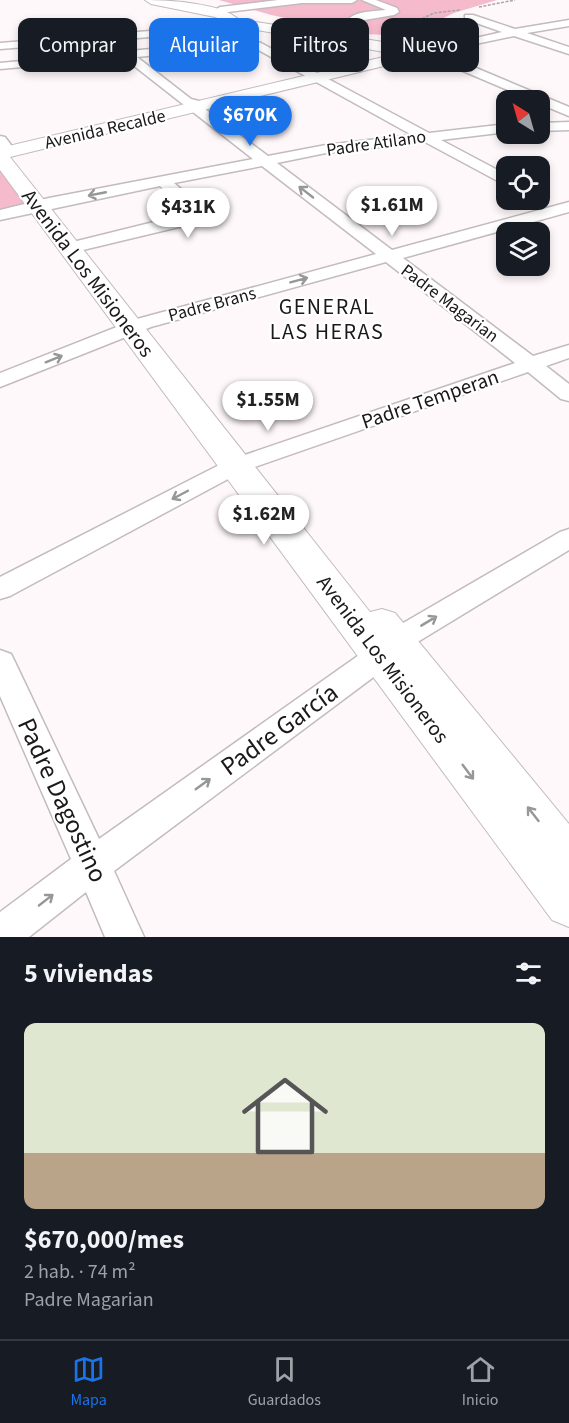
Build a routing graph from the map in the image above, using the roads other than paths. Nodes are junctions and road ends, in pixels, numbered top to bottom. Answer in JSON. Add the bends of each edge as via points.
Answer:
{"nodes":[{"id":1,"x":151,"y":0,"type":"edge"},
{"id":2,"x":175,"y":0,"type":"edge"},
{"id":3,"x":352,"y":0,"type":"edge"},
{"id":4,"x":368,"y":0,"type":"edge"},
{"id":5,"x":220,"y":10,"type":"junction"},
{"id":6,"x":469,"y":11,"type":"road end"},
{"id":7,"x":226,"y":18,"type":"edge"},
{"id":8,"x":244,"y":18,"type":"edge"},
{"id":9,"x":355,"y":18,"type":"edge"},
{"id":10,"x":259,"y":22,"type":"edge"},
{"id":11,"x":569,"y":23,"type":"edge"},
{"id":12,"x":514,"y":32,"type":"junction"},
{"id":13,"x":479,"y":39,"type":"edge"},
{"id":14,"x":381,"y":42,"type":"edge"},
{"id":15,"x":18,"y":45,"type":"edge"},
{"id":16,"x":0,"y":46,"type":"edge"},
{"id":17,"x":569,"y":51,"type":"edge"},
{"id":18,"x":137,"y":53,"type":"edge"},
{"id":19,"x":381,"y":55,"type":"edge"},
{"id":20,"x":381,"y":56,"type":"edge"},
{"id":21,"x":137,"y":63,"type":"edge"},
{"id":22,"x":18,"y":64,"type":"edge"},
{"id":23,"x":0,"y":66,"type":"edge"},
{"id":24,"x":471,"y":72,"type":"edge"},
{"id":25,"x":314,"y":75,"type":"junction"},
{"id":26,"x":191,"y":105,"type":"junction"},
{"id":27,"x":569,"y":112,"type":"edge"},
{"id":28,"x":569,"y":126,"type":"edge"},
{"id":29,"x":550,"y":127,"type":"edge"},
{"id":30,"x":496,"y":129,"type":"edge"},
{"id":31,"x":425,"y":136,"type":"junction"},
{"id":32,"x":2,"y":149,"type":"edge"},
{"id":33,"x":266,"y":160,"type":"junction"},
{"id":34,"x":496,"y":175,"type":"edge"},
{"id":35,"x":163,"y":181,"type":"junction"},
{"id":36,"x":550,"y":203,"type":"edge"},
{"id":37,"x":43,"y":204,"type":"junction"},
{"id":38,"x":566,"y":210,"type":"edge"},
{"id":39,"x":0,"y":215,"type":"edge"},
{"id":40,"x":83,"y":245,"type":"junction"},
{"id":41,"x":388,"y":256,"type":"junction"},
{"id":42,"x":137,"y":325,"type":"junction"},
{"id":43,"x":569,"y":351,"type":"edge"},
{"id":44,"x":530,"y":364,"type":"junction"},
{"id":45,"x":0,"y":381,"type":"edge"},
{"id":46,"x":569,"y":394,"type":"edge"},
{"id":47,"x":244,"y":463,"type":"junction"},
{"id":48,"x":569,"y":538,"type":"edge"},
{"id":49,"x":0,"y":589,"type":"edge"},
{"id":50,"x":388,"y":649,"type":"junction"},
{"id":51,"x":0,"y":662,"type":"edge"},
{"id":52,"x":569,"y":860,"type":"edge"},
{"id":53,"x":92,"y":865,"type":"junction"},
{"id":54,"x":569,"y":903,"type":"edge"},
{"id":55,"x":0,"y":936,"type":"edge"},
{"id":56,"x":125,"y":937,"type":"edge"}],
"edges":[{"from":1,"to":7,"type":"main road"},
{"from":2,"to":5,"type":"main road"},
{"from":3,"to":5,"type":"street","via":[[302,0]]},
{"from":4,"to":9,"type":"street","via":[[394,12]]},
{"from":5,"to":8,"type":"main road"},
{"from":6,"to":12,"type":"street"},
{"from":10,"to":14,"type":"main road"},
{"from":11,"to":12,"type":"street","name":"Avenida Recalde"},
{"from":12,"to":13,"type":"street","name":"Avenida Recalde"},
{"from":12,"to":17,"type":"street"},
{"from":15,"to":16,"type":"street"},
{"from":18,"to":25,"type":"street","via":[[249,43]]},
{"from":19,"to":25,"type":"main road","name":"Avenida Recalde"},
{"from":20,"to":25,"type":"main road","name":"Avenida Recalde"},
{"from":21,"to":26,"type":"street","name":"Padre Magarian"},
{"from":22,"to":23,"type":"street"},
{"from":24,"to":27,"type":"street"},
{"from":25,"to":26,"type":"main road","name":"Avenida Recalde"},
{"from":25,"to":31,"type":"street"},
{"from":26,"to":32,"type":"main road","name":"Avenida Recalde"},
{"from":26,"to":33,"type":"street","name":"Padre Magarian"},
{"from":28,"to":29,"type":"street"},
{"from":30,"to":31,"type":"street","name":"Padre Atilano"},
{"from":31,"to":33,"type":"street","name":"Padre Atilano"},
{"from":31,"to":34,"type":"street"},
{"from":32,"to":37,"type":"main road","name":"Avenida Los Misioneros"},
{"from":33,"to":35,"type":"street","name":"Padre Atilano"},
{"from":41,"to":33,"type":"street","name":"Padre Magarian","one_way":true},
{"from":35,"to":37,"type":"street","name":"Padre Atilano","one_way":true},
{"from":35,"to":40,"type":"street","via":[[198,212],[198,218]]},
{"from":36,"to":38,"type":"street"},
{"from":37,"to":39,"type":"street","name":"Padre Atilano"},
{"from":37,"to":40,"type":"main road","name":"Avenida Los Misioneros"},
{"from":37,"to":42,"type":"main road","name":"Avenida Los Misioneros"},
{"from":38,"to":41,"type":"street","name":"Padre Brans"},
{"from":40,"to":42,"type":"main road","name":"Avenida Los Misioneros"},
{"from":42,"to":41,"type":"street","name":"Padre Brans","one_way":true},
{"from":41,"to":44,"type":"street","name":"Padre Magarian"},
{"from":45,"to":42,"type":"street","name":"Padre Brans","one_way":true},
{"from":42,"to":47,"type":"main road","name":"Avenida Los Misioneros"},
{"from":43,"to":44,"type":"street","name":"Padre Temperan"},
{"from":44,"to":46,"type":"street","name":"Padre Magarian"},
{"from":44,"to":47,"type":"street","name":"Padre Temperan"},
{"from":47,"to":49,"type":"street","name":"Padre Temperan","one_way":true},
{"from":47,"to":50,"type":"main road","name":"Avenida Los Misioneros"},
{"from":50,"to":48,"type":"street","name":"Padre García","one_way":true},
{"from":52,"to":50,"type":"main road","name":"Avenida Los Misioneros","one_way":true},
{"from":53,"to":50,"type":"street","name":"Padre García","one_way":true},
{"from":50,"to":54,"type":"main road","name":"Avenida Los Misioneros","one_way":true},
{"from":51,"to":53,"type":"street","name":"Padre Dagostino"},
{"from":55,"to":53,"type":"street","name":"Padre García","one_way":true},
{"from":53,"to":56,"type":"street","name":"Padre Dagostino"}]}
